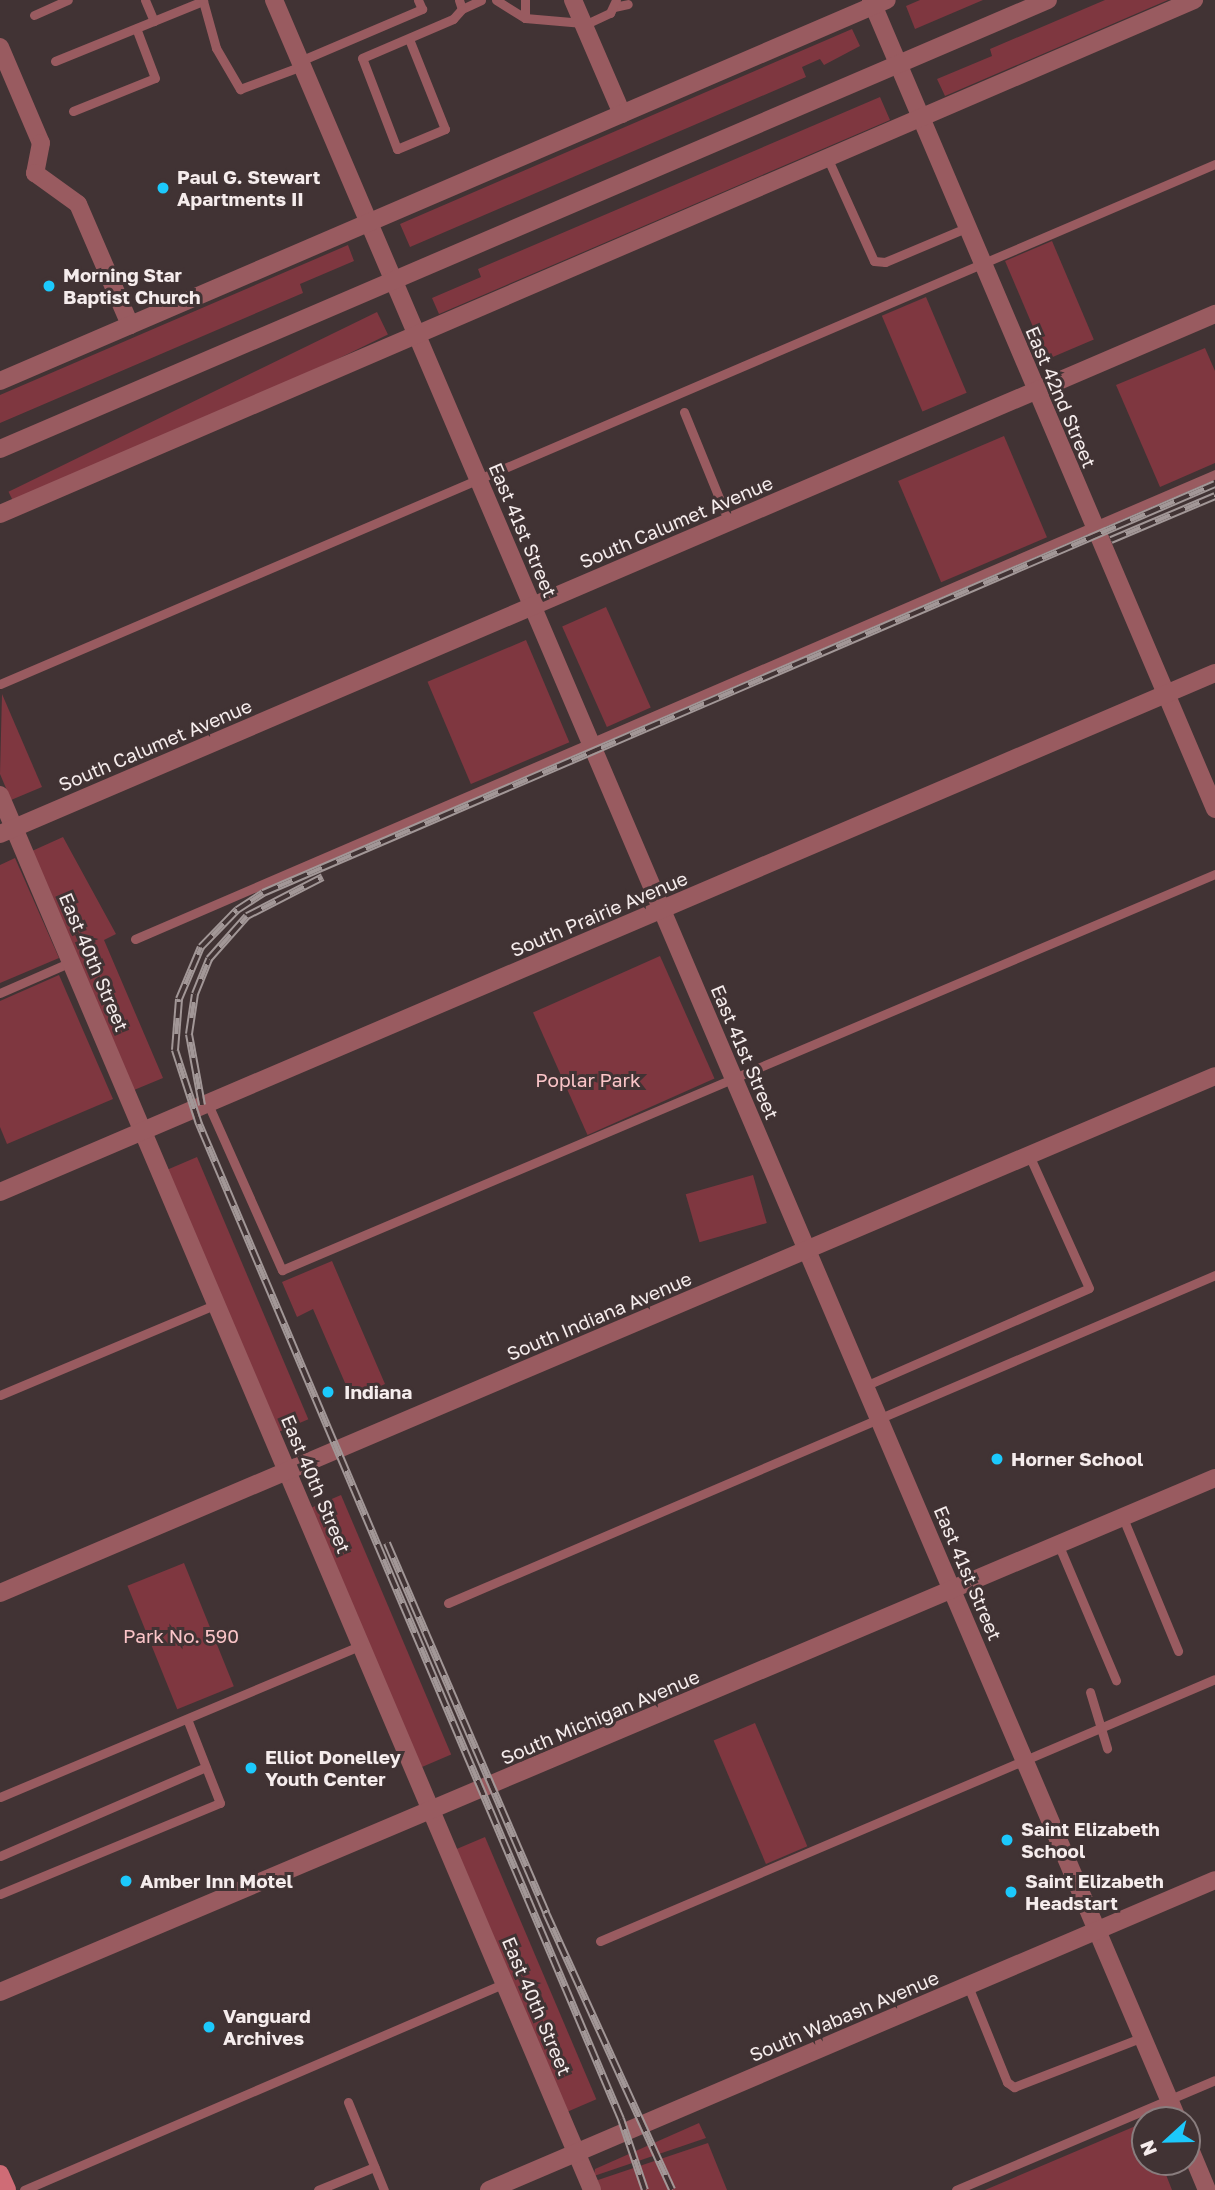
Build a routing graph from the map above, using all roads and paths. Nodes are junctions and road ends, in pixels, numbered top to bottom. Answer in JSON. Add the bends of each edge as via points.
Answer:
{"nodes":[{"id":1,"x":68,"y":0,"type":"edge"},
{"id":2,"x":145,"y":0,"type":"edge"},
{"id":3,"x":274,"y":0,"type":"edge"},
{"id":4,"x":418,"y":0,"type":"edge"},
{"id":5,"x":481,"y":0,"type":"edge"},
{"id":6,"x":496,"y":0,"type":"edge"},
{"id":7,"x":525,"y":0,"type":"edge"},
{"id":8,"x":573,"y":0,"type":"edge"},
{"id":9,"x":1048,"y":0,"type":"edge"},
{"id":10,"x":1194,"y":0,"type":"edge"},
{"id":11,"x":878,"y":2,"type":"edge"},
{"id":12,"x":615,"y":3,"type":"edge"},
{"id":13,"x":628,"y":4,"type":"dead end"},
{"id":14,"x":461,"y":5,"type":"edge"},
{"id":15,"x":34,"y":15,"type":"dead end"},
{"id":16,"x":525,"y":18,"type":"junction"},
{"id":17,"x":154,"y":21,"type":"junction"},
{"id":18,"x":583,"y":24,"type":"junction"},
{"id":19,"x":136,"y":28,"type":"junction"},
{"id":20,"x":409,"y":39,"type":"junction"},
{"id":21,"x":0,"y":47,"type":"edge"},
{"id":22,"x":55,"y":61,"type":"dead end"},
{"id":23,"x":301,"y":63,"type":"junction"},
{"id":24,"x":899,"y":64,"type":"junction"},
{"id":25,"x":73,"y":111,"type":"dead end"},
{"id":26,"x":622,"y":114,"type":"junction"},
{"id":27,"x":922,"y":118,"type":"junction"},
{"id":28,"x":827,"y":157,"type":"junction"},
{"id":29,"x":1215,"y":164,"type":"edge"},
{"id":30,"x":369,"y":223,"type":"junction"},
{"id":31,"x":966,"y":228,"type":"junction"},
{"id":32,"x":981,"y":264,"type":"junction"},
{"id":33,"x":393,"y":280,"type":"junction"},
{"id":34,"x":1215,"y":314,"type":"edge"},
{"id":35,"x":131,"y":325,"type":"junction"},
{"id":36,"x":416,"y":334,"type":"junction"},
{"id":37,"x":0,"y":381,"type":"edge"},
{"id":38,"x":1036,"y":391,"type":"junction"},
{"id":39,"x":684,"y":412,"type":"dead end"},
{"id":40,"x":0,"y":449,"type":"edge"},
{"id":41,"x":1215,"y":474,"type":"edge"},
{"id":42,"x":478,"y":478,"type":"junction"},
{"id":43,"x":0,"y":514,"type":"edge"},
{"id":44,"x":729,"y":522,"type":"junction"},
{"id":45,"x":1094,"y":526,"type":"junction"},
{"id":46,"x":532,"y":606,"type":"junction"},
{"id":47,"x":1215,"y":673,"type":"edge"},
{"id":48,"x":0,"y":684,"type":"edge"},
{"id":49,"x":1166,"y":694,"type":"junction"},
{"id":50,"x":591,"y":743,"type":"junction"},
{"id":51,"x":0,"y":795,"type":"edge"},
{"id":52,"x":1215,"y":809,"type":"edge"},
{"id":53,"x":7,"y":831,"type":"edge"},
{"id":54,"x":1215,"y":874,"type":"edge"},
{"id":55,"x":662,"y":910,"type":"junction"},
{"id":56,"x":135,"y":939,"type":"dead end"},
{"id":57,"x":71,"y":962,"type":"junction"},
{"id":58,"x":0,"y":993,"type":"edge"},
{"id":59,"x":1215,"y":1076,"type":"edge"},
{"id":60,"x":734,"y":1080,"type":"junction"},
{"id":61,"x":208,"y":1104,"type":"junction"},
{"id":62,"x":143,"y":1131,"type":"junction"},
{"id":63,"x":1029,"y":1155,"type":"junction"},
{"id":64,"x":0,"y":1192,"type":"edge"},
{"id":65,"x":807,"y":1250,"type":"junction"},
{"id":66,"x":1215,"y":1275,"type":"edge"},
{"id":67,"x":216,"y":1304,"type":"junction"},
{"id":68,"x":865,"y":1386,"type":"junction"},
{"id":69,"x":0,"y":1395,"type":"edge"},
{"id":70,"x":879,"y":1418,"type":"junction"},
{"id":71,"x":287,"y":1471,"type":"junction"},
{"id":72,"x":1215,"y":1478,"type":"edge"},
{"id":73,"x":1123,"y":1518,"type":"junction"},
{"id":74,"x":1059,"y":1546,"type":"junction"},
{"id":75,"x":953,"y":1591,"type":"junction"},
{"id":76,"x":0,"y":1593,"type":"edge"},
{"id":77,"x":448,"y":1603,"type":"dead end"},
{"id":78,"x":361,"y":1645,"type":"junction"},
{"id":79,"x":1178,"y":1651,"type":"dead end"},
{"id":80,"x":1215,"y":1679,"type":"edge"},
{"id":81,"x":1116,"y":1680,"type":"dead end"},
{"id":82,"x":1090,"y":1692,"type":"dead end"},
{"id":83,"x":187,"y":1719,"type":"junction"},
{"id":84,"x":1102,"y":1727,"type":"junction"},
{"id":85,"x":1107,"y":1748,"type":"dead end"},
{"id":86,"x":1025,"y":1760,"type":"junction"},
{"id":87,"x":206,"y":1767,"type":"junction"},
{"id":88,"x":0,"y":1797,"type":"edge"},
{"id":89,"x":431,"y":1810,"type":"junction"},
{"id":90,"x":0,"y":1856,"type":"edge"},
{"id":91,"x":1215,"y":1880,"type":"edge"},
{"id":92,"x":0,"y":1894,"type":"edge"},
{"id":93,"x":1097,"y":1931,"type":"junction"},
{"id":94,"x":600,"y":1941,"type":"dead end"},
{"id":95,"x":505,"y":1983,"type":"junction"},
{"id":96,"x":968,"y":1986,"type":"junction"},
{"id":97,"x":0,"y":1992,"type":"edge"},
{"id":98,"x":1143,"y":2038,"type":"junction"},
{"id":99,"x":1215,"y":2080,"type":"edge"},
{"id":100,"x":1169,"y":2100,"type":"junction"},
{"id":101,"x":348,"y":2102,"type":"dead end"},
{"id":102,"x":1172,"y":2106,"type":"edge"},
{"id":103,"x":577,"y":2153,"type":"junction"},
{"id":104,"x":374,"y":2167,"type":"junction"},
{"id":105,"x":0,"y":2174,"type":"edge"},
{"id":106,"x":495,"y":2189,"type":"edge"},
{"id":107,"x":7,"y":2190,"type":"edge"},
{"id":108,"x":24,"y":2190,"type":"edge"},
{"id":109,"x":318,"y":2190,"type":"edge"},
{"id":110,"x":384,"y":2190,"type":"edge"},
{"id":111,"x":592,"y":2190,"type":"edge"},
{"id":112,"x":956,"y":2190,"type":"edge"}],
"edges":[{"from":1,"to":15,"type":"lane"},
{"from":2,"to":17,"type":"lane"},
{"from":3,"to":23,"type":"street","name":"East 41st Street"},
{"from":4,"to":23,"type":"lane","via":[[422,9]]},
{"from":5,"to":14,"type":"lane"},
{"from":6,"to":16,"type":"lane"},
{"from":7,"to":16,"type":"lane"},
{"from":8,"to":18,"type":"street"},
{"from":9,"to":24,"type":"street"},
{"from":10,"to":27,"type":"street"},
{"from":11,"to":24,"type":"street","name":"East 42nd Street"},
{"from":11,"to":26,"type":"street"},
{"from":12,"to":13,"type":"lane"},
{"from":12,"to":18,"type":"lane","via":[[611,13]]},
{"from":14,"to":20,"type":"lane","via":[[453,19]]},
{"from":16,"to":18,"type":"lane"},
{"from":17,"to":19,"type":"lane"},
{"from":17,"to":23,"type":"lane","via":[[203,1],[216,48],[240,89]]},
{"from":18,"to":26,"type":"street"},
{"from":19,"to":22,"type":"lane"},
{"from":19,"to":25,"type":"lane","via":[[155,78]]},
{"from":20,"to":20,"type":"lane","via":[[362,58],[397,149],[445,129]]},
{"from":21,"to":35,"type":"street","via":[[41,143],[35,173],[78,204]]},
{"from":23,"to":30,"type":"street","name":"East 41st Street"},
{"from":24,"to":27,"type":"street","name":"East 42nd Street"},
{"from":24,"to":33,"type":"street"},
{"from":26,"to":30,"type":"street"},
{"from":27,"to":28,"type":"street"},
{"from":27,"to":31,"type":"street","name":"East 42nd Street"},
{"from":28,"to":31,"type":"lane","via":[[874,261],[885,262]]},
{"from":28,"to":36,"type":"street"},
{"from":29,"to":32,"type":"lane"},
{"from":30,"to":33,"type":"street","name":"East 41st Street"},
{"from":30,"to":35,"type":"street"},
{"from":31,"to":32,"type":"street","name":"East 42nd Street"},
{"from":32,"to":38,"type":"street","name":"East 42nd Street"},
{"from":32,"to":42,"type":"lane"},
{"from":33,"to":36,"type":"street","name":"East 41st Street"},
{"from":33,"to":40,"type":"street"},
{"from":34,"to":38,"type":"street","name":"South Calumet Avenue"},
{"from":35,"to":37,"type":"street"},
{"from":36,"to":42,"type":"street","name":"East 41st Street"},
{"from":36,"to":43,"type":"street"},
{"from":38,"to":44,"type":"street","name":"South Calumet Avenue"},
{"from":38,"to":45,"type":"street","name":"East 42nd Street"},
{"from":39,"to":44,"type":"lane"},
{"from":41,"to":45,"type":"lane"},
{"from":42,"to":46,"type":"street","name":"East 41st Street"},
{"from":42,"to":48,"type":"lane"},
{"from":44,"to":46,"type":"street","name":"South Calumet Avenue"},
{"from":45,"to":49,"type":"street","name":"East 42nd Street"},
{"from":45,"to":50,"type":"lane"},
{"from":46,"to":50,"type":"street","name":"East 41st Street"},
{"from":46,"to":53,"type":"street","name":"South Calumet Avenue"},
{"from":47,"to":49,"type":"street","name":"South Prairie Avenue"},
{"from":49,"to":52,"type":"street","name":"East 42nd Street"},
{"from":49,"to":55,"type":"street","name":"South Prairie Avenue"},
{"from":50,"to":55,"type":"street","name":"East 41st Street"},
{"from":50,"to":56,"type":"lane"},
{"from":51,"to":53,"type":"street","name":"East 40th Street"},
{"from":53,"to":57,"type":"street","name":"East 40th Street"},
{"from":54,"to":60,"type":"lane"},
{"from":55,"to":60,"type":"street","name":"East 41st Street"},
{"from":55,"to":61,"type":"street","name":"South Prairie Avenue"},
{"from":57,"to":58,"type":"lane"},
{"from":57,"to":62,"type":"street","name":"East 40th Street"},
{"from":59,"to":63,"type":"street","name":"South Indiana Avenue"},
{"from":60,"to":61,"type":"lane","via":[[282,1270]]},
{"from":60,"to":65,"type":"street","name":"East 41st Street"},
{"from":61,"to":62,"type":"street","name":"South Prairie Avenue"},
{"from":62,"to":64,"type":"street","name":"South Prairie Avenue"},
{"from":62,"to":67,"type":"street","name":"East 40th Street"},
{"from":63,"to":65,"type":"street","name":"South Indiana Avenue"},
{"from":63,"to":68,"type":"lane","via":[[1089,1288]]},
{"from":65,"to":68,"type":"street","name":"East 41st Street"},
{"from":65,"to":71,"type":"street","name":"South Indiana Avenue"},
{"from":66,"to":70,"type":"lane"},
{"from":67,"to":69,"type":"lane"},
{"from":67,"to":71,"type":"street","name":"East 40th Street"},
{"from":68,"to":70,"type":"street","name":"East 41st Street"},
{"from":70,"to":75,"type":"street","name":"East 41st Street"},
{"from":70,"to":77,"type":"lane"},
{"from":71,"to":76,"type":"street","name":"South Indiana Avenue"},
{"from":71,"to":78,"type":"street","name":"East 40th Street"},
{"from":72,"to":73,"type":"street","name":"South Michigan Avenue"},
{"from":73,"to":74,"type":"street","name":"South Michigan Avenue"},
{"from":73,"to":79,"type":"lane"},
{"from":74,"to":75,"type":"street","name":"South Michigan Avenue"},
{"from":74,"to":81,"type":"lane"},
{"from":75,"to":86,"type":"street","name":"East 41st Street"},
{"from":75,"to":89,"type":"street","name":"South Michigan Avenue"},
{"from":78,"to":83,"type":"lane"},
{"from":78,"to":89,"type":"street","name":"East 40th Street"},
{"from":80,"to":84,"type":"lane"},
{"from":82,"to":84,"type":"lane"},
{"from":83,"to":87,"type":"lane"},
{"from":83,"to":88,"type":"lane"},
{"from":84,"to":85,"type":"lane"},
{"from":84,"to":86,"type":"lane"},
{"from":86,"to":93,"type":"street","name":"East 41st Street"},
{"from":86,"to":94,"type":"lane"},
{"from":87,"to":90,"type":"lane"},
{"from":87,"to":92,"type":"lane","via":[[220,1803]]},
{"from":89,"to":95,"type":"street","name":"East 40th Street"},
{"from":89,"to":97,"type":"street","name":"South Michigan Avenue"},
{"from":91,"to":93,"type":"street","name":"South Wabash Avenue"},
{"from":93,"to":96,"type":"street","name":"South Wabash Avenue"},
{"from":93,"to":98,"type":"street","name":"East 41st Street"},
{"from":95,"to":103,"type":"street","name":"East 40th Street"},
{"from":95,"to":108,"type":"lane"},
{"from":96,"to":98,"type":"lane","via":[[1007,2082],[1014,2087]]},
{"from":96,"to":103,"type":"street","name":"South Wabash Avenue"},
{"from":98,"to":100,"type":"street","name":"East 41st Street"},
{"from":99,"to":100,"type":"lane"},
{"from":100,"to":102,"type":"street","name":"East 41st Street"},
{"from":100,"to":112,"type":"lane"},
{"from":101,"to":104,"type":"lane"},
{"from":103,"to":106,"type":"street","name":"South Wabash Avenue"},
{"from":103,"to":111,"type":"street","name":"East 40th Street"},
{"from":104,"to":109,"type":"lane"},
{"from":104,"to":110,"type":"lane"},
{"from":105,"to":107,"type":"main road"}]}
